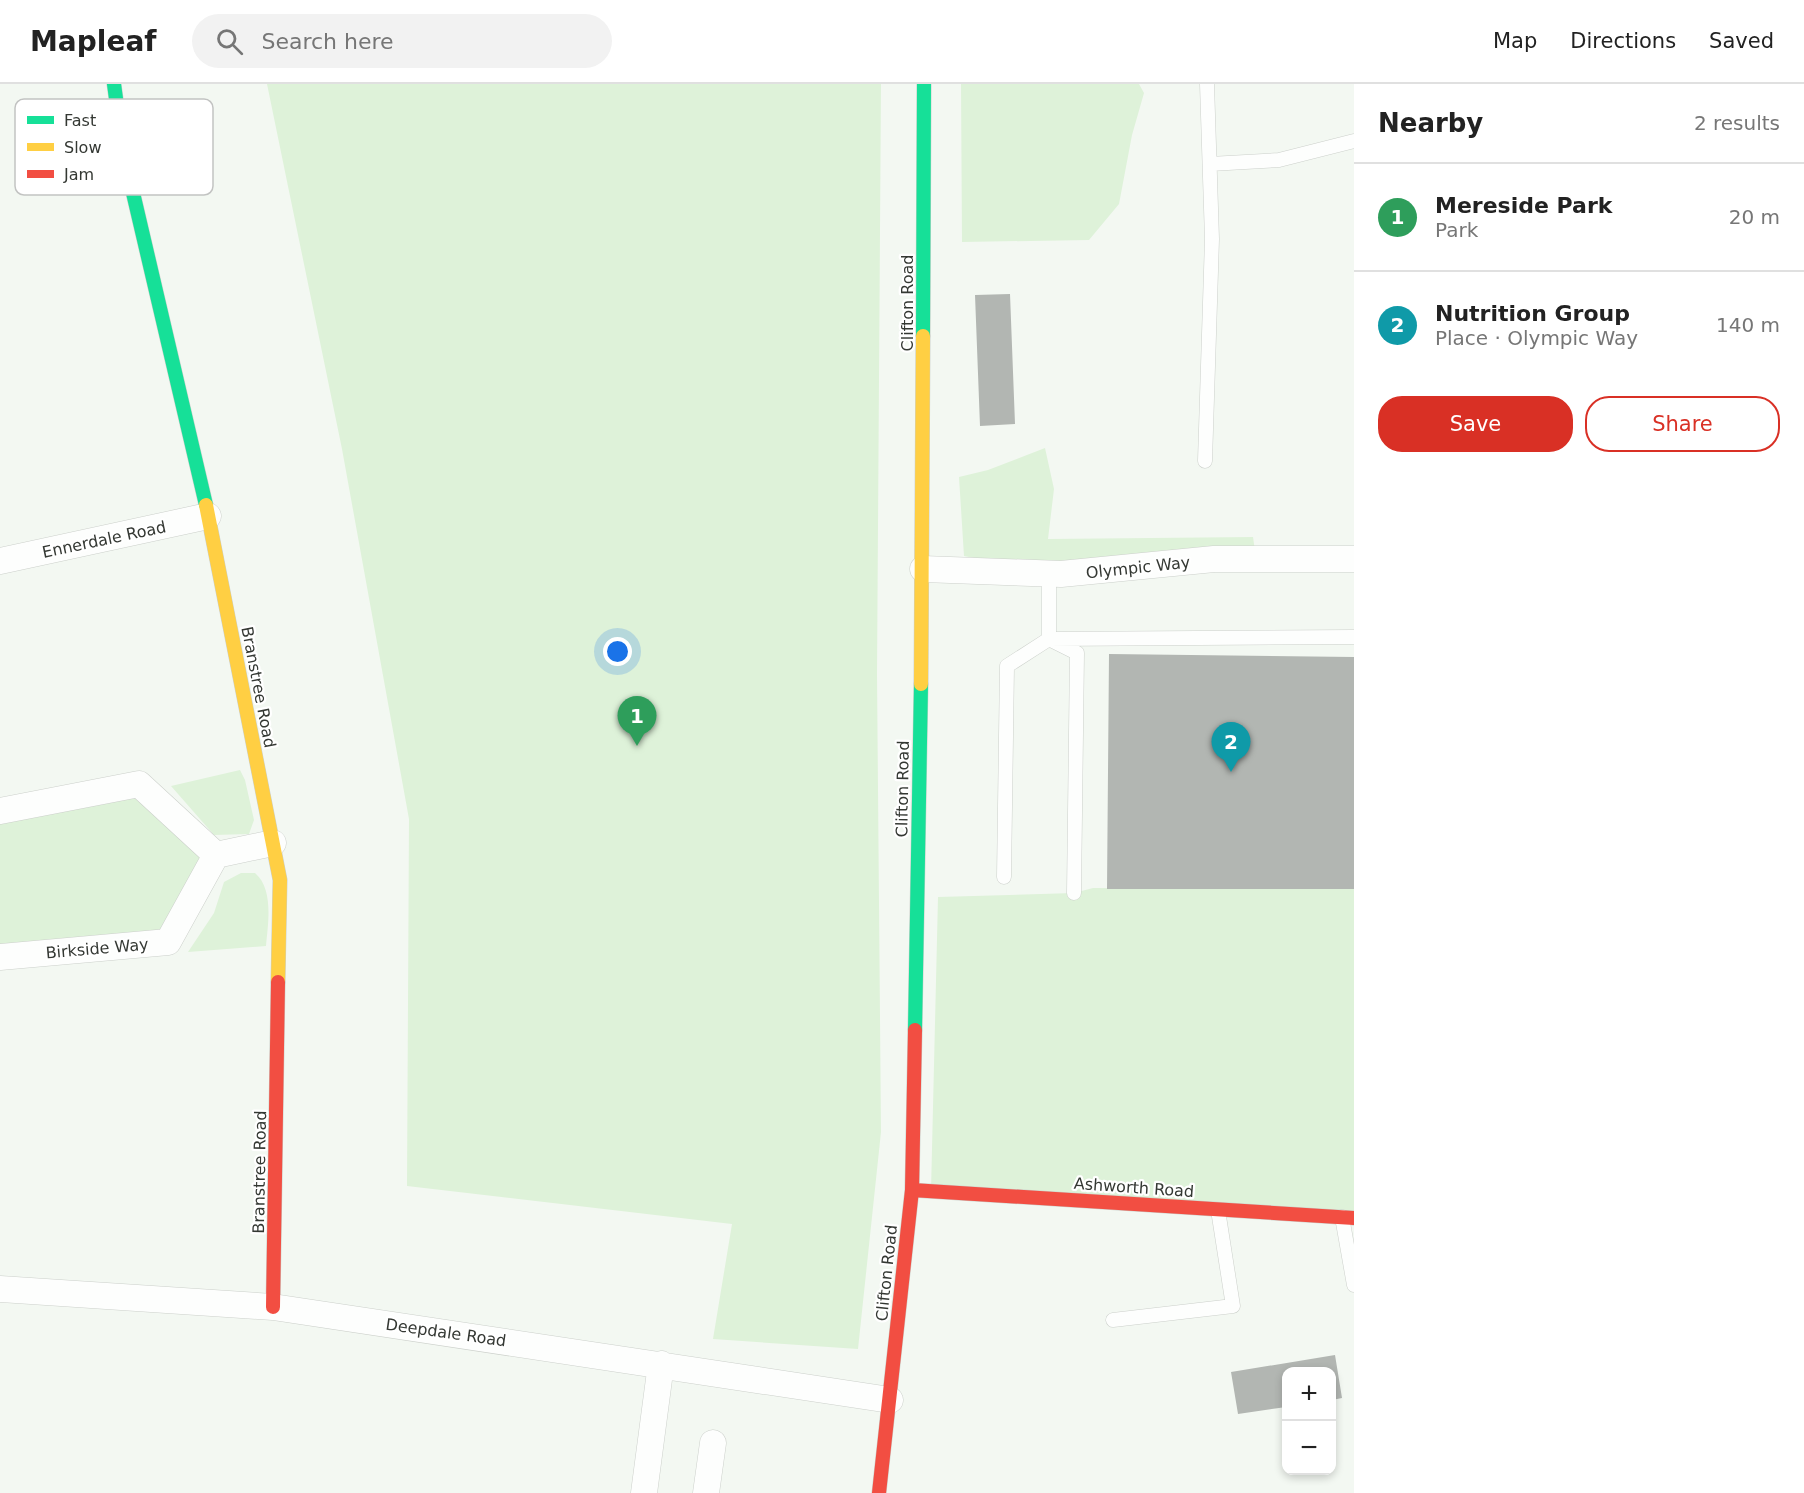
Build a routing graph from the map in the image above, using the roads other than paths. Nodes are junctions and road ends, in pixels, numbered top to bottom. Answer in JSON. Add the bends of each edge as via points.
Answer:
{"nodes":[{"id":1,"x":114,"y":84,"type":"edge"},
{"id":2,"x":924,"y":84,"type":"edge"},
{"id":3,"x":1207,"y":84,"type":"edge"},
{"id":4,"x":116,"y":99,"type":"edge"},
{"id":5,"x":1354,"y":141,"type":"edge"},
{"id":6,"x":1210,"y":164,"type":"junction"},
{"id":7,"x":133,"y":195,"type":"edge"},
{"id":8,"x":1205,"y":461,"type":"dead end"},
{"id":9,"x":208,"y":516,"type":"junction"},
{"id":10,"x":1354,"y":559,"type":"edge"},
{"id":11,"x":0,"y":561,"type":"edge"},
{"id":12,"x":923,"y":569,"type":"junction"},
{"id":13,"x":1049,"y":574,"type":"junction"},
{"id":14,"x":1354,"y":637,"type":"edge"},
{"id":15,"x":1049,"y":639,"type":"junction"},
{"id":16,"x":0,"y":810,"type":"edge"},
{"id":17,"x":273,"y":843,"type":"junction"},
{"id":18,"x":216,"y":855,"type":"junction"},
{"id":19,"x":1004,"y":877,"type":"dead end"},
{"id":20,"x":1074,"y":893,"type":"dead end"},
{"id":21,"x":0,"y":957,"type":"edge"},
{"id":22,"x":912,"y":1190,"type":"junction"},
{"id":23,"x":1218,"y":1210,"type":"junction"},
{"id":24,"x":1348,"y":1217,"type":"edge"},
{"id":25,"x":1354,"y":1285,"type":"edge"},
{"id":26,"x":0,"y":1289,"type":"edge"},
{"id":27,"x":273,"y":1307,"type":"junction"},
{"id":28,"x":1113,"y":1320,"type":"dead end"},
{"id":29,"x":661,"y":1364,"type":"junction"},
{"id":30,"x":890,"y":1400,"type":"junction"},
{"id":31,"x":713,"y":1443,"type":"dead end"},
{"id":32,"x":644,"y":1493,"type":"edge"},
{"id":33,"x":706,"y":1493,"type":"edge"},
{"id":34,"x":879,"y":1493,"type":"edge"}],
"edges":[{"from":1,"to":4,"type":"street","name":"Branstree Road"},
{"from":2,"to":12,"type":"street","name":"Clifton Road"},
{"from":3,"to":6,"type":"lane"},
{"from":5,"to":6,"type":"lane","via":[[1279,160]]},
{"from":6,"to":8,"type":"lane","via":[[1212,239]]},
{"from":7,"to":9,"type":"street","name":"Branstree Road"},
{"from":9,"to":11,"type":"street","name":"Ennerdale Road"},
{"from":9,"to":17,"type":"street","name":"Branstree Road"},
{"from":10,"to":13,"type":"street","name":"Olympic Way","via":[[1214,559]]},
{"from":12,"to":13,"type":"street","name":"Olympic Way"},
{"from":12,"to":22,"type":"street","name":"Clifton Road"},
{"from":13,"to":15,"type":"lane"},
{"from":14,"to":15,"type":"lane"},
{"from":15,"to":19,"type":"lane","via":[[1006,666]]},
{"from":15,"to":20,"type":"lane","via":[[1077,653]]},
{"from":16,"to":18,"type":"street","via":[[139,784]]},
{"from":17,"to":18,"type":"street"},
{"from":17,"to":27,"type":"street","name":"Branstree Road","via":[[280,880]]},
{"from":18,"to":21,"type":"street","name":"Birkside Way","via":[[168,942]]},
{"from":22,"to":23,"type":"street","name":"Ashworth Road"},
{"from":22,"to":30,"type":"street","name":"Clifton Road"},
{"from":23,"to":24,"type":"street","name":"Ashworth Road"},
{"from":23,"to":28,"type":"lane","via":[[1233,1306]]},
{"from":24,"to":25,"type":"lane"},
{"from":26,"to":27,"type":"street","name":"Deepdale Road"},
{"from":27,"to":29,"type":"street","name":"Deepdale Road"},
{"from":29,"to":30,"type":"street","name":"Deepdale Road"},
{"from":29,"to":32,"type":"street"},
{"from":30,"to":34,"type":"street","name":"Clifton Road"},
{"from":31,"to":33,"type":"street"}]}
